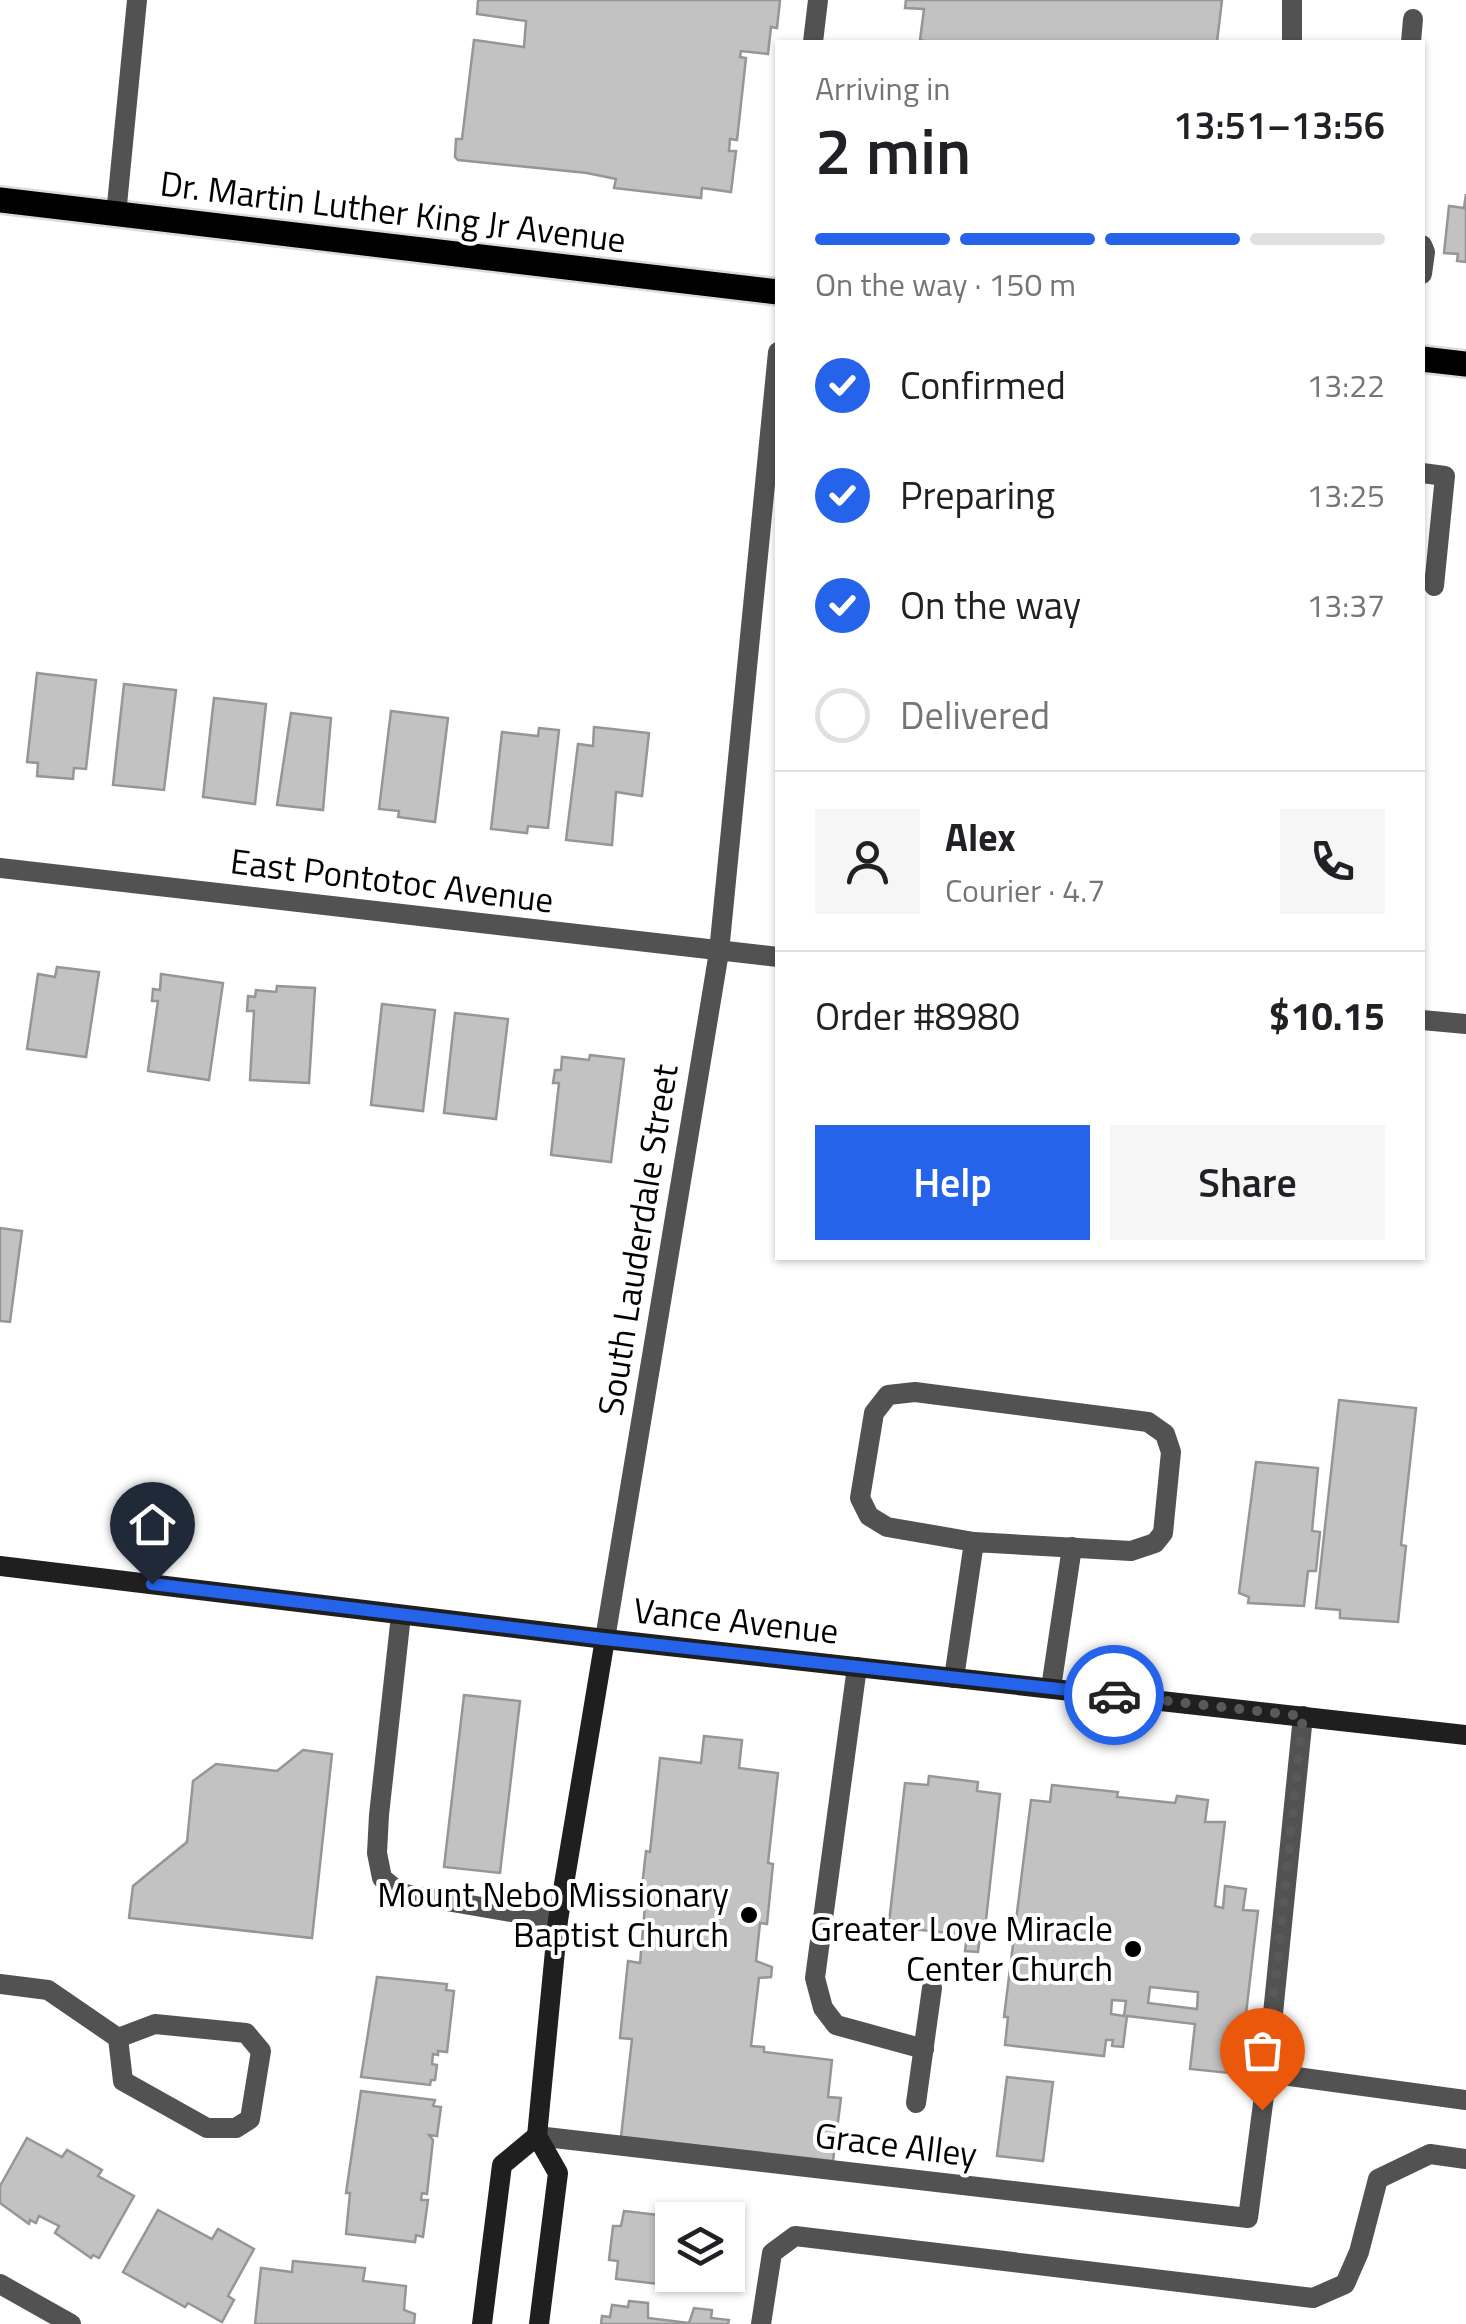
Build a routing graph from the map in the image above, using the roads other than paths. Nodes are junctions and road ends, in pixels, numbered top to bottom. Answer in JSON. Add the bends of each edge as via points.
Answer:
{"nodes":[{"id":1,"x":137,"y":0,"type":"edge"},
{"id":2,"x":818,"y":0,"type":"edge"},
{"id":3,"x":1292,"y":0,"type":"edge"},
{"id":4,"x":1413,"y":19,"type":"dead end"},
{"id":5,"x":812,"y":40,"type":"edge"},
{"id":6,"x":1292,"y":40,"type":"edge"},
{"id":7,"x":1411,"y":40,"type":"edge"},
{"id":8,"x":0,"y":200,"type":"edge"},
{"id":9,"x":116,"y":215,"type":"junction"},
{"id":10,"x":775,"y":292,"type":"edge"},
{"id":11,"x":1425,"y":359,"type":"edge"},
{"id":12,"x":1466,"y":364,"type":"edge"},
{"id":13,"x":775,"y":383,"type":"edge"},
{"id":14,"x":1425,"y":473,"type":"edge"},
{"id":15,"x":1434,"y":586,"type":"dead end"},
{"id":16,"x":0,"y":868,"type":"edge"},
{"id":17,"x":720,"y":952,"type":"junction"},
{"id":18,"x":775,"y":958,"type":"edge"},
{"id":19,"x":1425,"y":1020,"type":"edge"},
{"id":20,"x":1466,"y":1024,"type":"edge"},
{"id":21,"x":974,"y":1542,"type":"junction"},
{"id":22,"x":1072,"y":1548,"type":"junction"},
{"id":23,"x":0,"y":1566,"type":"edge"},
{"id":24,"x":401,"y":1614,"type":"junction"},
{"id":25,"x":604,"y":1639,"type":"junction"},
{"id":26,"x":857,"y":1667,"type":"junction"},
{"id":27,"x":954,"y":1678,"type":"junction"},
{"id":28,"x":1052,"y":1688,"type":"junction"},
{"id":29,"x":1303,"y":1716,"type":"junction"},
{"id":30,"x":1466,"y":1735,"type":"edge"},
{"id":31,"x":558,"y":1920,"type":"junction"},
{"id":32,"x":0,"y":1984,"type":"edge"},
{"id":33,"x":932,"y":1988,"type":"dead end"},
{"id":34,"x":118,"y":2038,"type":"junction"},
{"id":35,"x":924,"y":2049,"type":"junction"},
{"id":36,"x":1267,"y":2073,"type":"junction"},
{"id":37,"x":1466,"y":2100,"type":"edge"},
{"id":38,"x":916,"y":2103,"type":"dead end"},
{"id":39,"x":537,"y":2136,"type":"junction"},
{"id":40,"x":1466,"y":2159,"type":"edge"},
{"id":41,"x":0,"y":2284,"type":"edge"},
{"id":42,"x":71,"y":2324,"type":"edge"},
{"id":43,"x":482,"y":2324,"type":"edge"},
{"id":44,"x":539,"y":2324,"type":"edge"},
{"id":45,"x":760,"y":2324,"type":"edge"}],
"edges":[{"from":1,"to":9,"type":"street"},
{"from":2,"to":5,"type":"street"},
{"from":3,"to":6,"type":"street"},
{"from":4,"to":7,"type":"street"},
{"from":8,"to":9,"type":"main road","name":"Dr. Martin Luther King Jr Avenue"},
{"from":9,"to":10,"type":"main road","name":"Dr. Martin Luther King Jr Avenue"},
{"from":11,"to":12,"type":"main road"},
{"from":13,"to":17,"type":"street","name":"South Lauderdale Street"},
{"from":14,"to":15,"type":"street","via":[[1446,476]]},
{"from":16,"to":17,"type":"street","name":"East Pontotoc Avenue"},
{"from":17,"to":18,"type":"street","name":"East Pontotoc Avenue"},
{"from":17,"to":25,"type":"street","name":"South Lauderdale Street"},
{"from":19,"to":20,"type":"street"},
{"from":21,"to":22,"type":"street"},
{"from":21,"to":22,"type":"street","via":[[887,1526],[869,1516],[860,1498],[874,1413],[888,1395],[915,1392],[1148,1422],[1165,1434],[1171,1452],[1164,1533],[1131,1551]]},
{"from":21,"to":27,"type":"street"},
{"from":22,"to":28,"type":"street"},
{"from":23,"to":24,"type":"street","name":"Vance Avenue"},
{"from":24,"to":25,"type":"street","name":"Vance Avenue"},
{"from":24,"to":31,"type":"street","via":[[379,1815],[382,1878],[400,1893]]},
{"from":25,"to":26,"type":"street","name":"Vance Avenue"},
{"from":25,"to":31,"type":"street","name":"South Lauderdale Street"},
{"from":26,"to":27,"type":"street","name":"Vance Avenue"},
{"from":26,"to":35,"type":"street","via":[[815,1978],[836,2025]]},
{"from":27,"to":28,"type":"street","name":"Vance Avenue"},
{"from":28,"to":29,"type":"street","name":"Vance Avenue"},
{"from":29,"to":30,"type":"street","name":"Vance Avenue"},
{"from":29,"to":36,"type":"street"},
{"from":31,"to":39,"type":"street","name":"South Lauderdale Street"},
{"from":32,"to":34,"type":"street","via":[[48,1990]]},
{"from":33,"to":35,"type":"street"},
{"from":34,"to":34,"type":"street","via":[[155,2024],[246,2033],[261,2051],[250,2119],[236,2128],[206,2128],[123,2081]]},
{"from":35,"to":38,"type":"street"},
{"from":36,"to":37,"type":"street"},
{"from":36,"to":39,"type":"street","name":"Grace Alley","via":[[1248,2218]]},
{"from":39,"to":43,"type":"street","via":[[502,2165]]},
{"from":39,"to":44,"type":"street","name":"South Lauderdale Street","via":[[558,2173]]},
{"from":40,"to":45,"type":"street","via":[[1430,2154],[1378,2179],[1345,2284],[1313,2298],[795,2236],[772,2253]]},
{"from":41,"to":42,"type":"street"}]}
